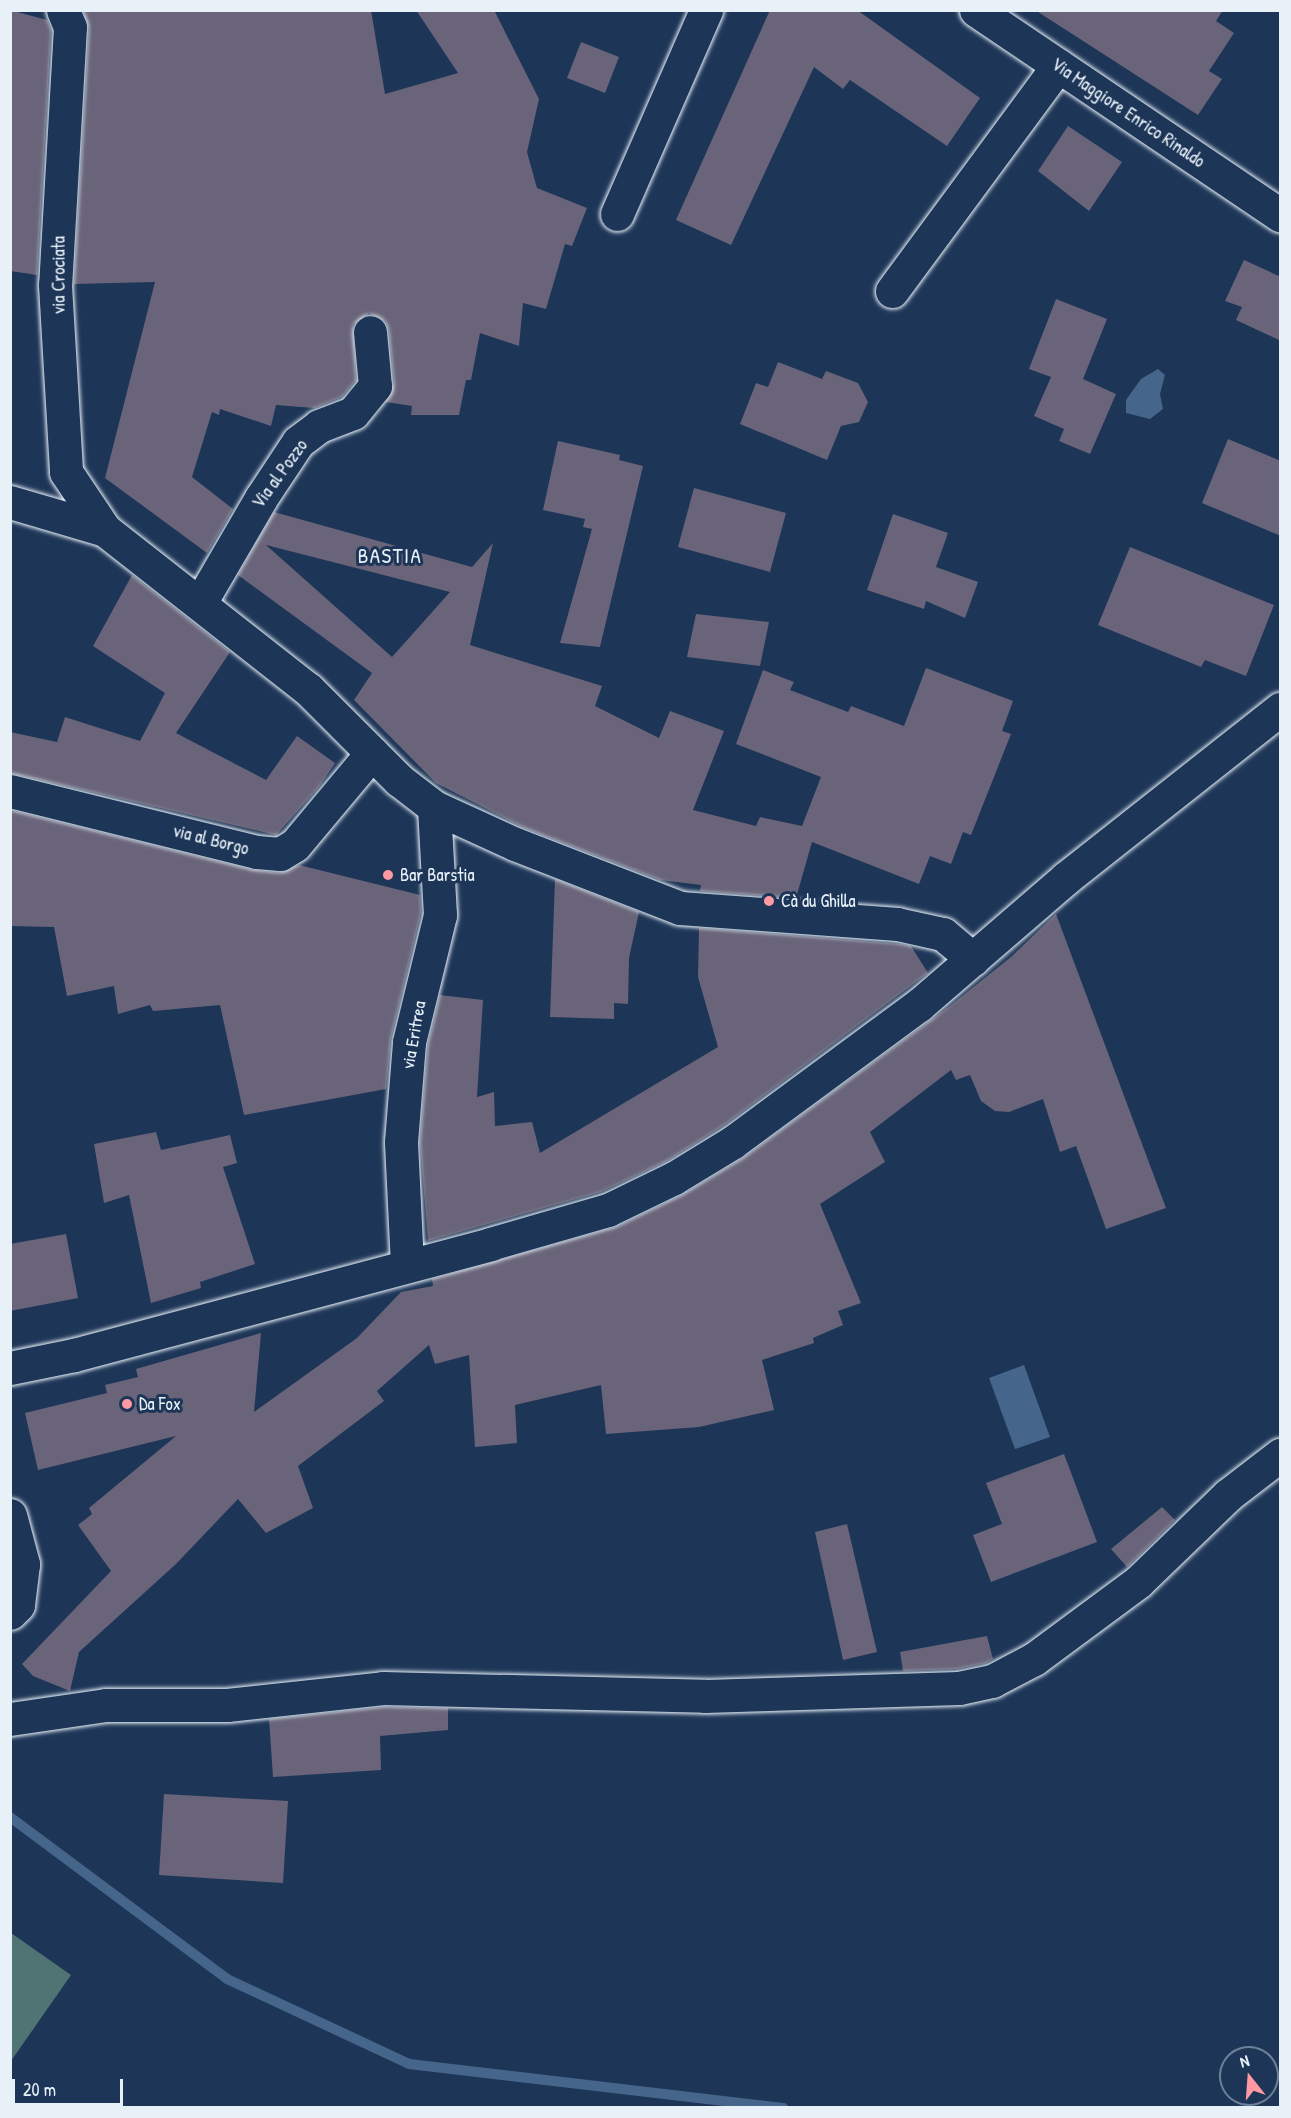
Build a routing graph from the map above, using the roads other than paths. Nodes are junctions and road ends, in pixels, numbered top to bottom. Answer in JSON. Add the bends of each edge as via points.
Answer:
{"nodes":[{"id":1,"x":63,"y":10,"type":"edge"},
{"id":2,"x":706,"y":10,"type":"edge"},
{"id":3,"x":976,"y":10,"type":"edge"},
{"id":4,"x":1058,"y":66,"type":"junction"},
{"id":5,"x":617,"y":214,"type":"dead end"},
{"id":6,"x":1281,"y":215,"type":"edge"},
{"id":7,"x":892,"y":291,"type":"dead end"},
{"id":8,"x":370,"y":332,"type":"dead end"},
{"id":9,"x":10,"y":502,"type":"edge"},
{"id":10,"x":105,"y":530,"type":"junction"},
{"id":11,"x":200,"y":603,"type":"junction"},
{"id":12,"x":1281,"y":709,"type":"edge"},
{"id":13,"x":372,"y":753,"type":"junction"},
{"id":14,"x":10,"y":791,"type":"edge"},
{"id":15,"x":434,"y":807,"type":"junction"},
{"id":16,"x":973,"y":959,"type":"junction"},
{"id":17,"x":407,"y":1265,"type":"junction"},
{"id":18,"x":10,"y":1368,"type":"edge"},
{"id":19,"x":1281,"y":1455,"type":"edge"},
{"id":20,"x":10,"y":1515,"type":"edge"},
{"id":21,"x":10,"y":1613,"type":"edge"},
{"id":22,"x":10,"y":1719,"type":"edge"}],
"edges":[{"from":1,"to":10,"type":"street","name":"via Crociata","via":[[70,27],[56,285],[66,472]]},
{"from":2,"to":5,"type":"street"},
{"from":3,"to":4,"type":"street","name":"Via Maggiore Enrico Rinaldo"},
{"from":4,"to":6,"type":"street","name":"Via Maggiore Enrico Rinaldo"},
{"from":4,"to":7,"type":"street"},
{"from":8,"to":11,"type":"street","name":"Via al Pozzo","via":[[375,386],[353,413],[319,426],[298,442]]},
{"from":9,"to":10,"type":"street"},
{"from":10,"to":11,"type":"street"},
{"from":11,"to":13,"type":"street","via":[[308,689]]},
{"from":12,"to":16,"type":"street","via":[[1066,878]]},
{"from":13,"to":14,"type":"street","name":"via al Borgo","via":[[295,844],[280,854],[257,852]]},
{"from":13,"to":15,"type":"street"},
{"from":15,"to":16,"type":"street","via":[[515,844],[680,908],[897,924],[943,934]]},
{"from":15,"to":17,"type":"street","name":"via Eritrea","via":[[440,915],[409,1042],[401,1142]]},
{"from":16,"to":17,"type":"street","via":[[733,1142],[674,1178],[608,1210]]},
{"from":17,"to":18,"type":"street","via":[[74,1355]]},
{"from":19,"to":22,"type":"street","via":[[1228,1495],[1138,1582],[1034,1659],[992,1681],[959,1688],[705,1696],[383,1688],[227,1705],[106,1705]]},
{"from":20,"to":21,"type":"street","via":[[23,1564],[18,1605]]}]}
